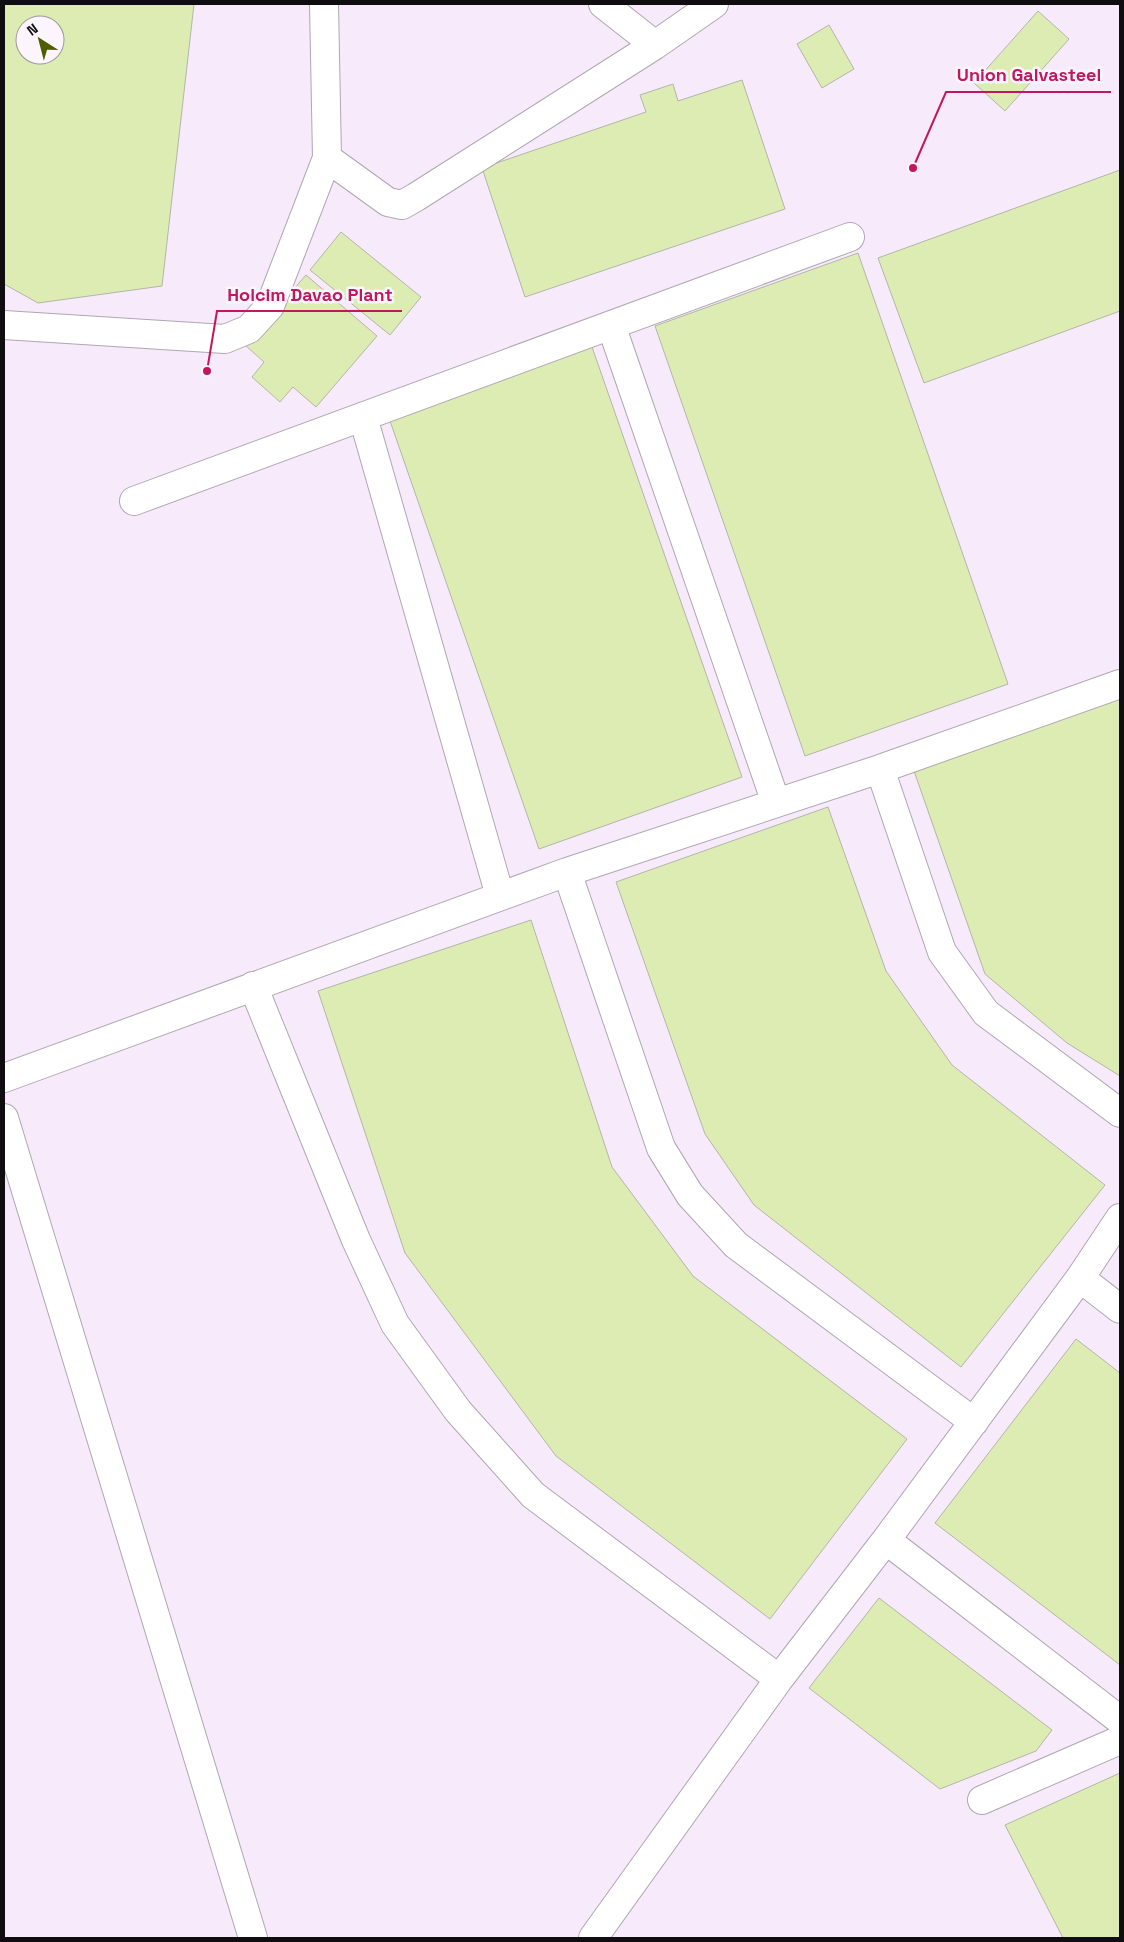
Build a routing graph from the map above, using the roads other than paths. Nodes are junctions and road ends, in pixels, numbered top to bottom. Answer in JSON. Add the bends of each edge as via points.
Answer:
{"nodes":[{"id":1,"x":324,"y":4,"type":"edge"},
{"id":2,"x":603,"y":4,"type":"edge"},
{"id":3,"x":714,"y":4,"type":"edge"},
{"id":4,"x":655,"y":45,"type":"junction"},
{"id":5,"x":328,"y":158,"type":"junction"},
{"id":6,"x":850,"y":237,"type":"dead end"},
{"id":7,"x":4,"y":325,"type":"edge"},
{"id":8,"x":611,"y":325,"type":"junction"},
{"id":9,"x":363,"y":417,"type":"junction"},
{"id":10,"x":134,"y":501,"type":"dead end"},
{"id":11,"x":1120,"y":684,"type":"edge"},
{"id":12,"x":880,"y":769,"type":"junction"},
{"id":13,"x":776,"y":803,"type":"junction"},
{"id":14,"x":567,"y":872,"type":"junction"},
{"id":15,"x":500,"y":896,"type":"junction"},
{"id":16,"x":253,"y":986,"type":"junction"},
{"id":17,"x":4,"y":1078,"type":"edge"},
{"id":18,"x":1120,"y":1113,"type":"edge"},
{"id":19,"x":4,"y":1118,"type":"edge"},
{"id":20,"x":1120,"y":1218,"type":"edge"},
{"id":21,"x":1080,"y":1278,"type":"junction"},
{"id":22,"x":1120,"y":1309,"type":"edge"},
{"id":23,"x":974,"y":1422,"type":"junction"},
{"id":24,"x":886,"y":1540,"type":"junction"},
{"id":25,"x":779,"y":1679,"type":"junction"},
{"id":26,"x":1120,"y":1720,"type":"edge"},
{"id":27,"x":1120,"y":1740,"type":"edge"},
{"id":28,"x":982,"y":1800,"type":"dead end"},
{"id":29,"x":253,"y":1938,"type":"edge"},
{"id":30,"x":593,"y":1938,"type":"edge"}],
"edges":[{"from":1,"to":5,"type":"lane"},
{"from":2,"to":4,"type":"lane"},
{"from":3,"to":4,"type":"lane"},
{"from":4,"to":5,"type":"lane","via":[[402,205],[388,202]]},
{"from":5,"to":7,"type":"lane","via":[[270,306],[249,329],[225,339]]},
{"from":6,"to":8,"type":"lane"},
{"from":8,"to":9,"type":"lane"},
{"from":8,"to":13,"type":"lane"},
{"from":9,"to":10,"type":"lane"},
{"from":9,"to":15,"type":"lane"},
{"from":11,"to":12,"type":"lane"},
{"from":12,"to":13,"type":"lane"},
{"from":12,"to":18,"type":"lane","via":[[942,952],[986,1013]]},
{"from":13,"to":14,"type":"lane"},
{"from":14,"to":15,"type":"lane"},
{"from":14,"to":23,"type":"lane","via":[[661,1148],[690,1195],[736,1245]]},
{"from":15,"to":16,"type":"lane"},
{"from":16,"to":17,"type":"lane"},
{"from":16,"to":25,"type":"lane","via":[[356,1240],[395,1324],[458,1411],[533,1496]]},
{"from":19,"to":29,"type":"lane"},
{"from":20,"to":21,"type":"lane"},
{"from":21,"to":22,"type":"lane"},
{"from":21,"to":23,"type":"lane"},
{"from":23,"to":24,"type":"lane"},
{"from":24,"to":25,"type":"lane"},
{"from":24,"to":26,"type":"lane"},
{"from":25,"to":30,"type":"lane"},
{"from":27,"to":28,"type":"lane"}]}
